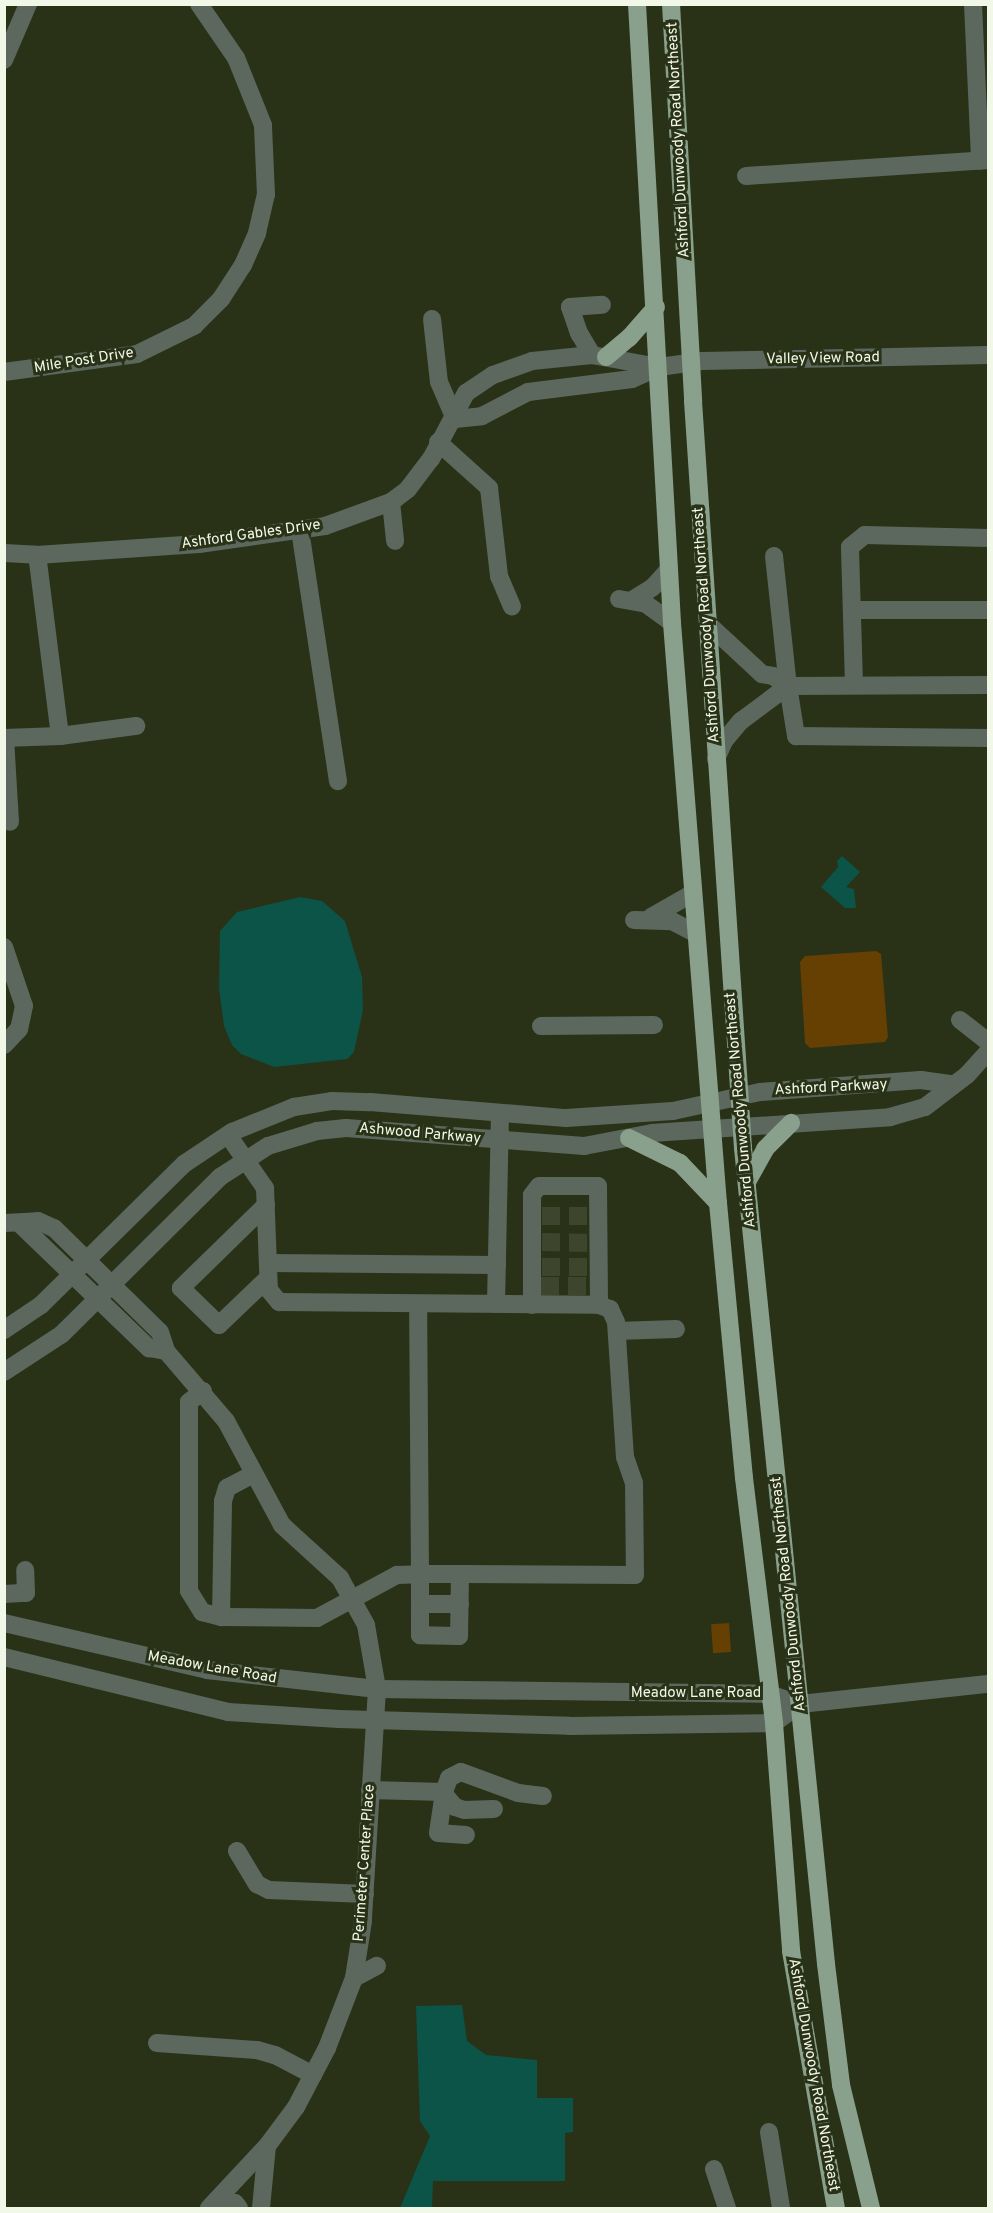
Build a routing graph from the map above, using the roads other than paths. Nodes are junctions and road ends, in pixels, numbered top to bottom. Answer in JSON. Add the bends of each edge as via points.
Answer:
{"nodes":[{"id":1,"x":28,"y":4,"type":"edge"},
{"id":2,"x":199,"y":4,"type":"edge"},
{"id":3,"x":637,"y":4,"type":"edge"},
{"id":4,"x":671,"y":4,"type":"edge"},
{"id":5,"x":973,"y":4,"type":"edge"},
{"id":6,"x":4,"y":60,"type":"edge"},
{"id":7,"x":984,"y":160,"type":"edge"},
{"id":8,"x":746,"y":176,"type":"dead end"},
{"id":9,"x":602,"y":305,"type":"dead end"},
{"id":10,"x":570,"y":307,"type":"junction"},
{"id":11,"x":656,"y":307,"type":"junction"},
{"id":12,"x":432,"y":319,"type":"dead end"},
{"id":13,"x":988,"y":355,"type":"edge"},
{"id":14,"x":599,"y":356,"type":"junction"},
{"id":15,"x":552,"y":358,"type":"junction"},
{"id":16,"x":691,"y":363,"type":"junction"},
{"id":17,"x":659,"y":367,"type":"junction"},
{"id":18,"x":4,"y":372,"type":"edge"},
{"id":19,"x":549,"y":388,"type":"junction"},
{"id":20,"x":455,"y":419,"type":"junction"},
{"id":21,"x":438,"y":442,"type":"junction"},
{"id":22,"x":391,"y":502,"type":"junction"},
{"id":23,"x":300,"y":530,"type":"junction"},
{"id":24,"x":988,"y":538,"type":"edge"},
{"id":25,"x":394,"y":541,"type":"dead end"},
{"id":26,"x":4,"y":553,"type":"edge"},
{"id":27,"x":37,"y":555,"type":"junction"},
{"id":28,"x":774,"y":556,"type":"dead end"},
{"id":29,"x":669,"y":569,"type":"junction"},
{"id":30,"x":512,"y":606,"type":"dead end"},
{"id":31,"x":852,"y":610,"type":"junction"},
{"id":32,"x":988,"y":610,"type":"edge"},
{"id":33,"x":672,"y":623,"type":"junction"},
{"id":34,"x":708,"y":624,"type":"junction"},
{"id":35,"x":854,"y":684,"type":"junction"},
{"id":36,"x":788,"y":686,"type":"junction"},
{"id":37,"x":988,"y":686,"type":"edge"},
{"id":38,"x":136,"y":726,"type":"dead end"},
{"id":39,"x":60,"y":736,"type":"junction"},
{"id":40,"x":5,"y":738,"type":"edge"},
{"id":41,"x":988,"y":738,"type":"edge"},
{"id":42,"x":716,"y":759,"type":"junction"},
{"id":43,"x":338,"y":781,"type":"dead end"},
{"id":44,"x":10,"y":822,"type":"dead end"},
{"id":45,"x":693,"y":893,"type":"junction"},
{"id":46,"x":696,"y":934,"type":"junction"},
{"id":47,"x":4,"y":947,"type":"edge"},
{"id":48,"x":960,"y":1020,"type":"dead end"},
{"id":49,"x":654,"y":1025,"type":"dead end"},
{"id":50,"x":541,"y":1026,"type":"dead end"},
{"id":51,"x":988,"y":1042,"type":"edge"},
{"id":52,"x":4,"y":1045,"type":"edge"},
{"id":53,"x":988,"y":1052,"type":"edge"},
{"id":54,"x":950,"y":1084,"type":"junction"},
{"id":55,"x":740,"y":1097,"type":"junction"},
{"id":56,"x":712,"y":1103,"type":"junction"},
{"id":57,"x":500,"y":1114,"type":"junction"},
{"id":58,"x":791,"y":1123,"type":"junction"},
{"id":59,"x":742,"y":1126,"type":"junction"},
{"id":60,"x":713,"y":1129,"type":"junction"},
{"id":61,"x":228,"y":1135,"type":"junction"},
{"id":62,"x":629,"y":1138,"type":"junction"},
{"id":63,"x":497,"y":1141,"type":"junction"},
{"id":64,"x":245,"y":1158,"type":"junction"},
{"id":65,"x":747,"y":1184,"type":"junction"},
{"id":66,"x":718,"y":1203,"type":"junction"},
{"id":67,"x":266,"y":1205,"type":"junction"},
{"id":68,"x":13,"y":1224,"type":"edge"},
{"id":69,"x":89,"y":1259,"type":"junction"},
{"id":70,"x":497,"y":1265,"type":"junction"},
{"id":71,"x":268,"y":1270,"type":"junction"},
{"id":72,"x":75,"y":1272,"type":"junction"},
{"id":73,"x":113,"y":1284,"type":"junction"},
{"id":74,"x":596,"y":1293,"type":"junction"},
{"id":75,"x":98,"y":1300,"type":"junction"},
{"id":76,"x":418,"y":1304,"type":"junction"},
{"id":77,"x":496,"y":1304,"type":"junction"},
{"id":78,"x":531,"y":1305,"type":"junction"},
{"id":79,"x":676,"y":1329,"type":"dead end"},
{"id":80,"x":4,"y":1330,"type":"edge"},
{"id":81,"x":617,"y":1331,"type":"junction"},
{"id":82,"x":166,"y":1351,"type":"junction"},
{"id":83,"x":4,"y":1372,"type":"edge"},
{"id":84,"x":203,"y":1391,"type":"junction"},
{"id":85,"x":253,"y":1474,"type":"junction"},
{"id":86,"x":25,"y":1570,"type":"dead end"},
{"id":87,"x":420,"y":1574,"type":"junction"},
{"id":88,"x":460,"y":1574,"type":"junction"},
{"id":89,"x":4,"y":1594,"type":"edge"},
{"id":90,"x":352,"y":1597,"type":"junction"},
{"id":91,"x":420,"y":1604,"type":"junction"},
{"id":92,"x":460,"y":1604,"type":"junction"},
{"id":93,"x":221,"y":1617,"type":"junction"},
{"id":94,"x":4,"y":1623,"type":"edge"},
{"id":95,"x":4,"y":1657,"type":"edge"},
{"id":96,"x":988,"y":1684,"type":"edge"},
{"id":97,"x":377,"y":1689,"type":"junction"},
{"id":98,"x":769,"y":1694,"type":"junction"},
{"id":99,"x":800,"y":1704,"type":"junction"},
{"id":100,"x":374,"y":1721,"type":"junction"},
{"id":101,"x":774,"y":1723,"type":"junction"},
{"id":102,"x":370,"y":1790,"type":"junction"},
{"id":103,"x":444,"y":1793,"type":"junction"},
{"id":104,"x":543,"y":1796,"type":"dead end"},
{"id":105,"x":494,"y":1809,"type":"dead end"},
{"id":106,"x":466,"y":1835,"type":"dead end"},
{"id":107,"x":237,"y":1851,"type":"dead end"},
{"id":108,"x":365,"y":1894,"type":"junction"},
{"id":109,"x":377,"y":1966,"type":"dead end"},
{"id":110,"x":354,"y":1978,"type":"junction"},
{"id":111,"x":157,"y":2043,"type":"dead end"},
{"id":112,"x":312,"y":2075,"type":"junction"},
{"id":113,"x":769,"y":2132,"type":"dead end"},
{"id":114,"x":267,"y":2146,"type":"junction"},
{"id":115,"x":854,"y":2147,"type":"junction"},
{"id":116,"x":714,"y":2169,"type":"dead end"},
{"id":117,"x":213,"y":2207,"type":"edge"},
{"id":118,"x":239,"y":2208,"type":"edge"},
{"id":119,"x":261,"y":2208,"type":"edge"},
{"id":120,"x":727,"y":2208,"type":"edge"},
{"id":121,"x":781,"y":2208,"type":"edge"},
{"id":122,"x":836,"y":2208,"type":"edge"},
{"id":123,"x":871,"y":2208,"type":"edge"},
{"id":124,"x":883,"y":2208,"type":"edge"}],
"edges":[{"from":1,"to":6,"type":"street"},
{"from":2,"to":18,"type":"street","name":"Mile Post Drive","via":[[236,58],[263,125],[266,195],[257,233],[243,266],[221,298],[194,326],[137,354]]},
{"from":3,"to":11,"type":"main road","name":"Ashford Dunwoody Road Northeast"},
{"from":4,"to":16,"type":"main road","name":"Ashford Dunwoody Road Northeast"},
{"from":5,"to":7,"type":"street"},
{"from":7,"to":8,"type":"street"},
{"from":9,"to":10,"type":"street"},
{"from":10,"to":14,"type":"street","via":[[579,333]]},
{"from":10,"to":15,"type":"street","via":[[568,331]]},
{"from":11,"to":14,"type":"main road","via":[[629,338]]},
{"from":11,"to":17,"type":"main road","name":"Ashford Dunwoody Road Northeast"},
{"from":12,"to":20,"type":"street","via":[[439,382]]},
{"from":13,"to":16,"type":"street","name":"Valley View Road"},
{"from":14,"to":15,"type":"street","name":"Ashford Gables Drive"},
{"from":14,"to":17,"type":"street","name":"Ashford Gables Drive"},
{"from":15,"to":19,"type":"street"},
{"from":15,"to":20,"type":"street","name":"Ashford Gables Drive","via":[[512,367],[479,384],[466,393]]},
{"from":16,"to":17,"type":"street","name":"Valley View Road"},
{"from":16,"to":34,"type":"main road","name":"Ashford Dunwoody Road Northeast"},
{"from":17,"to":19,"type":"street","via":[[632,380]]},
{"from":17,"to":29,"type":"main road","name":"Ashford Dunwoody Road Northeast"},
{"from":19,"to":20,"type":"street","via":[[511,398],[482,416]]},
{"from":20,"to":21,"type":"street","name":"Ashford Gables Drive"},
{"from":21,"to":22,"type":"street","name":"Ashford Gables Drive","via":[[421,475]]},
{"from":21,"to":30,"type":"street","via":[[489,488],[498,576]]},
{"from":22,"to":23,"type":"street","name":"Ashford Gables Drive","via":[[325,526]]},
{"from":22,"to":25,"type":"street"},
{"from":23,"to":27,"type":"street","name":"Ashford Gables Drive","via":[[199,544]]},
{"from":23,"to":43,"type":"street"},
{"from":24,"to":31,"type":"street","via":[[865,535],[850,547]]},
{"from":26,"to":27,"type":"street","name":"Ashford Gables Drive"},
{"from":27,"to":39,"type":"street"},
{"from":28,"to":36,"type":"street"},
{"from":29,"to":33,"type":"main road","name":"Ashford Dunwoody Road Northeast"},
{"from":29,"to":33,"type":"street","via":[[653,587],[626,599],[655,609]]},
{"from":31,"to":32,"type":"street"},
{"from":31,"to":35,"type":"street"},
{"from":33,"to":45,"type":"main road","name":"Ashford Dunwoody Road Northeast"},
{"from":34,"to":36,"type":"street","via":[[762,674]]},
{"from":34,"to":42,"type":"main road","name":"Ashford Dunwoody Road Northeast"},
{"from":35,"to":36,"type":"street"},
{"from":35,"to":37,"type":"street"},
{"from":36,"to":41,"type":"street","via":[[796,736]]},
{"from":36,"to":42,"type":"street","via":[[741,721],[724,741]]},
{"from":38,"to":39,"type":"street"},
{"from":39,"to":40,"type":"street"},
{"from":40,"to":44,"type":"street"},
{"from":42,"to":55,"type":"main road","name":"Ashford Dunwoody Road Northeast"},
{"from":45,"to":46,"type":"main road","name":"Ashford Dunwoody Road Northeast"},
{"from":45,"to":46,"type":"street","via":[[640,920],[672,921]]},
{"from":46,"to":56,"type":"main road","name":"Ashford Dunwoody Road Northeast"},
{"from":47,"to":52,"type":"street","via":[[24,1006],[19,1029]]},
{"from":48,"to":51,"type":"street"},
{"from":49,"to":50,"type":"street"},
{"from":53,"to":54,"type":"street","via":[[967,1075]]},
{"from":54,"to":55,"type":"street","name":"Ashford Parkway","via":[[921,1080]]},
{"from":54,"to":58,"type":"street","via":[[937,1099],[909,1114]]},
{"from":55,"to":56,"type":"street","name":"Ashford Parkway"},
{"from":55,"to":59,"type":"main road","name":"Ashford Dunwoody Road Northeast"},
{"from":56,"to":57,"type":"street","name":"Ashwood Parkway","via":[[605,1117]]},
{"from":56,"to":60,"type":"main road","name":"Ashford Dunwoody Road Northeast"},
{"from":57,"to":61,"type":"street","name":"Ashwood Parkway","via":[[332,1101],[294,1107]]},
{"from":57,"to":63,"type":"street"},
{"from":58,"to":59,"type":"street"},
{"from":58,"to":65,"type":"main road","via":[[765,1149]]},
{"from":59,"to":60,"type":"street","name":"Ashwood Parkway"},
{"from":59,"to":65,"type":"main road","name":"Ashford Dunwoody Road Northeast"},
{"from":60,"to":62,"type":"street","name":"Ashwood Parkway"},
{"from":60,"to":66,"type":"main road","name":"Ashford Dunwoody Road Northeast"},
{"from":61,"to":64,"type":"street"},
{"from":61,"to":69,"type":"street","name":"Ashwood Parkway","via":[[184,1164]]},
{"from":62,"to":63,"type":"street","name":"Ashwood Parkway","via":[[584,1146]]},
{"from":62,"to":66,"type":"main road","via":[[680,1163]]},
{"from":63,"to":64,"type":"street","name":"Ashwood Parkway","via":[[393,1129],[346,1128],[317,1131]]},
{"from":63,"to":70,"type":"street"},
{"from":64,"to":67,"type":"street","via":[[265,1188]]},
{"from":64,"to":73,"type":"street","name":"Ashwood Parkway","via":[[220,1177]]},
{"from":65,"to":99,"type":"main road","name":"Ashford Dunwoody Road Northeast"},
{"from":66,"to":98,"type":"main road","name":"Ashford Dunwoody Road Northeast"},
{"from":67,"to":71,"type":"street"},
{"from":67,"to":71,"type":"street","via":[[181,1288],[219,1325]]},
{"from":68,"to":69,"type":"street","via":[[46,1223]]},
{"from":68,"to":72,"type":"street"},
{"from":69,"to":72,"type":"street","name":"Ashwood Parkway"},
{"from":69,"to":73,"type":"street"},
{"from":70,"to":71,"type":"street"},
{"from":70,"to":77,"type":"street"},
{"from":71,"to":76,"type":"street","via":[[269,1290],[279,1302]]},
{"from":72,"to":75,"type":"street"},
{"from":72,"to":80,"type":"street","name":"Ashwood Parkway","via":[[41,1305]]},
{"from":73,"to":75,"type":"street","name":"Ashwood Parkway"},
{"from":73,"to":82,"type":"street","via":[[160,1332]]},
{"from":74,"to":78,"type":"street"},
{"from":74,"to":78,"type":"street","via":[[598,1186],[539,1186],[532,1195],[537,1216],[536,1286]]},
{"from":74,"to":81,"type":"street","via":[[610,1309]]},
{"from":75,"to":82,"type":"street","via":[[149,1348]]},
{"from":75,"to":83,"type":"street","name":"Ashwood Parkway","via":[[43,1350]]},
{"from":76,"to":77,"type":"street"},
{"from":76,"to":87,"type":"street"},
{"from":77,"to":78,"type":"street"},
{"from":79,"to":81,"type":"street"},
{"from":81,"to":88,"type":"street","via":[[625,1457],[634,1483],[636,1575]]},
{"from":82,"to":84,"type":"street","name":"Perimeter Center Place"},
{"from":84,"to":85,"type":"street","name":"Perimeter Center Place","via":[[226,1421]]},
{"from":84,"to":93,"type":"street","via":[[189,1402],[189,1591],[202,1612]]},
{"from":85,"to":90,"type":"street","name":"Perimeter Center Place","via":[[282,1525],[340,1578]]},
{"from":85,"to":93,"type":"street","via":[[227,1488],[223,1501]]},
{"from":86,"to":89,"type":"street","via":[[26,1593]]},
{"from":87,"to":88,"type":"street"},
{"from":87,"to":90,"type":"street","via":[[397,1575]]},
{"from":87,"to":91,"type":"street"},
{"from":88,"to":92,"type":"street"},
{"from":90,"to":93,"type":"street","via":[[317,1618]]},
{"from":90,"to":97,"type":"street","name":"Perimeter Center Place","via":[[366,1625]]},
{"from":91,"to":92,"type":"street"},
{"from":91,"to":92,"type":"street","via":[[420,1635],[459,1636]]},
{"from":94,"to":97,"type":"street","name":"Meadow Lane Road","via":[[207,1670]]},
{"from":95,"to":100,"type":"street","name":"Meadow Lane Road","via":[[228,1712]]},
{"from":96,"to":99,"type":"street"},
{"from":97,"to":98,"type":"street","name":"Meadow Lane Road"},
{"from":97,"to":100,"type":"street","name":"Perimeter Center Place"},
{"from":98,"to":99,"type":"street","name":"Meadow Lane Road"},
{"from":98,"to":101,"type":"main road","name":"Ashford Dunwoody Road Northeast"},
{"from":99,"to":101,"type":"street"},
{"from":99,"to":115,"type":"main road","name":"Ashford Dunwoody Road Northeast","via":[[841,2085]]},
{"from":100,"to":101,"type":"street","name":"Meadow Lane Road","via":[[570,1726]]},
{"from":100,"to":102,"type":"street","name":"Perimeter Center Place"},
{"from":101,"to":122,"type":"main road","name":"Ashford Dunwoody Road Northeast","via":[[791,1951]]},
{"from":102,"to":103,"type":"street"},
{"from":102,"to":108,"type":"street","name":"Perimeter Center Place"},
{"from":103,"to":104,"type":"street","via":[[449,1778],[460,1772],[518,1793]]},
{"from":103,"to":105,"type":"street","via":[[455,1807],[464,1810]]},
{"from":103,"to":106,"type":"street","via":[[438,1833]]},
{"from":107,"to":108,"type":"street","via":[[257,1884],[269,1890]]},
{"from":108,"to":110,"type":"street","name":"Perimeter Center Place"},
{"from":109,"to":110,"type":"street"},
{"from":110,"to":112,"type":"street","name":"Perimeter Center Place"},
{"from":111,"to":112,"type":"street","via":[[257,2050],[276,2055]]},
{"from":112,"to":114,"type":"street","name":"Perimeter Center Place"},
{"from":113,"to":121,"type":"street"},
{"from":114,"to":117,"type":"street","name":"Perimeter Center Place"},
{"from":114,"to":119,"type":"street"},
{"from":115,"to":123,"type":"main road","name":"Ashford Dunwoody Road Northeast"},
{"from":115,"to":124,"type":"main road"},
{"from":116,"to":120,"type":"street"},
{"from":117,"to":118,"type":"street","via":[[235,2203]]}]}
